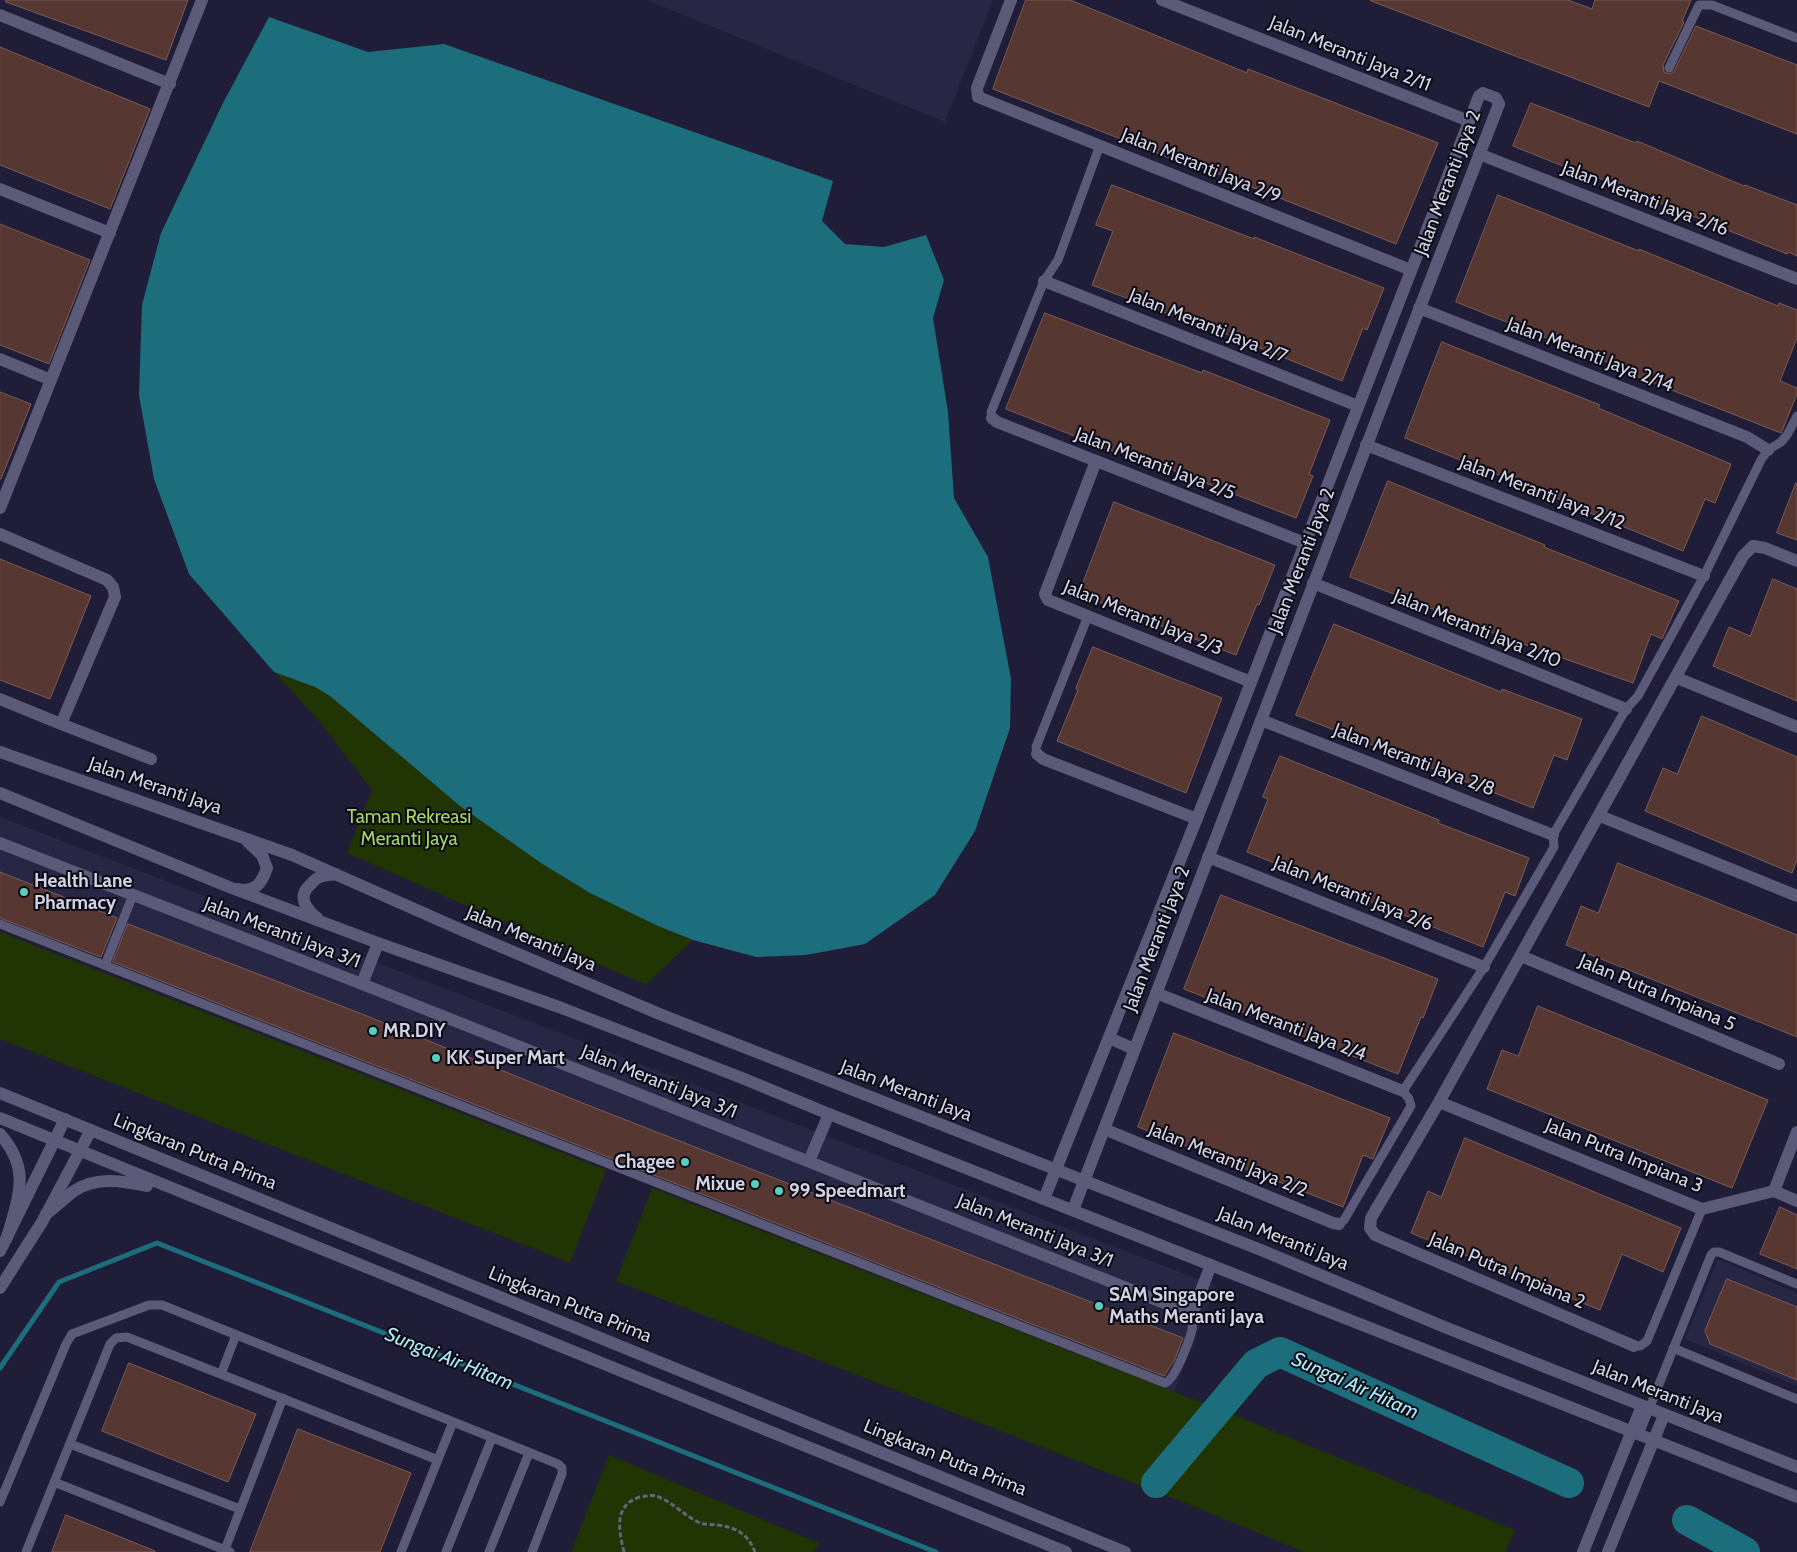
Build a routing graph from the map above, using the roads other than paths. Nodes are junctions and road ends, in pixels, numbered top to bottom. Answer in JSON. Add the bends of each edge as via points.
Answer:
{"nodes":[{"id":1,"x":202,"y":0,"type":"edge"},
{"id":2,"x":1012,"y":0,"type":"edge"},
{"id":3,"x":1162,"y":0,"type":"edge"},
{"id":4,"x":0,"y":15,"type":"edge"},
{"id":5,"x":1797,"y":38,"type":"edge"},
{"id":6,"x":1669,"y":68,"type":"dead end"},
{"id":7,"x":170,"y":84,"type":"junction"},
{"id":8,"x":1469,"y":121,"type":"junction"},
{"id":9,"x":1100,"y":145,"type":"junction"},
{"id":10,"x":1480,"y":154,"type":"junction"},
{"id":11,"x":0,"y":188,"type":"edge"},
{"id":12,"x":110,"y":232,"type":"junction"},
{"id":13,"x":1411,"y":270,"type":"junction"},
{"id":14,"x":1797,"y":279,"type":"edge"},
{"id":15,"x":1044,"y":281,"type":"junction"},
{"id":16,"x":1419,"y":308,"type":"junction"},
{"id":17,"x":0,"y":359,"type":"edge"},
{"id":18,"x":51,"y":380,"type":"junction"},
{"id":19,"x":1358,"y":406,"type":"junction"},
{"id":20,"x":1797,"y":416,"type":"edge"},
{"id":21,"x":992,"y":418,"type":"joint"},
{"id":22,"x":1366,"y":445,"type":"junction"},
{"id":23,"x":1768,"y":450,"type":"junction"},
{"id":24,"x":1096,"y":461,"type":"junction"},
{"id":25,"x":1319,"y":507,"type":"junction"},
{"id":26,"x":0,"y":508,"type":"edge"},
{"id":27,"x":1340,"y":515,"type":"junction"},
{"id":28,"x":0,"y":534,"type":"edge"},
{"id":29,"x":1305,"y":544,"type":"junction"},
{"id":30,"x":1797,"y":561,"type":"edge"},
{"id":31,"x":1704,"y":576,"type":"junction"},
{"id":32,"x":1313,"y":584,"type":"junction"},
{"id":33,"x":1088,"y":616,"type":"junction"},
{"id":34,"x":1676,"y":678,"type":"junction"},
{"id":35,"x":1252,"y":682,"type":"junction"},
{"id":36,"x":0,"y":699,"type":"edge"},
{"id":37,"x":1626,"y":709,"type":"junction"},
{"id":38,"x":1261,"y":720,"type":"junction"},
{"id":39,"x":61,"y":724,"type":"junction"},
{"id":40,"x":1797,"y":727,"type":"edge"},
{"id":41,"x":0,"y":752,"type":"edge"},
{"id":42,"x":1037,"y":754,"type":"joint"},
{"id":43,"x":151,"y":759,"type":"dead end"},
{"id":44,"x":1214,"y":776,"type":"junction"},
{"id":45,"x":1236,"y":785,"type":"junction"},
{"id":46,"x":0,"y":793,"type":"edge"},
{"id":47,"x":1600,"y":816,"type":"junction"},
{"id":48,"x":1197,"y":819,"type":"junction"},
{"id":49,"x":1553,"y":835,"type":"junction"},
{"id":50,"x":243,"y":837,"type":"junction"},
{"id":51,"x":0,"y":843,"type":"edge"},
{"id":52,"x":1208,"y":857,"type":"junction"},
{"id":53,"x":336,"y":874,"type":"junction"},
{"id":54,"x":229,"y":887,"type":"junction"},
{"id":55,"x":133,"y":895,"type":"junction"},
{"id":56,"x":1797,"y":896,"type":"edge"},
{"id":57,"x":321,"y":922,"type":"junction"},
{"id":58,"x":0,"y":924,"type":"edge"},
{"id":59,"x":378,"y":943,"type":"junction"},
{"id":60,"x":1521,"y":956,"type":"junction"},
{"id":61,"x":105,"y":964,"type":"junction"},
{"id":62,"x":1484,"y":967,"type":"junction"},
{"id":63,"x":362,"y":984,"type":"junction"},
{"id":64,"x":1156,"y":994,"type":"junction"},
{"id":65,"x":1109,"y":1038,"type":"junction"},
{"id":66,"x":1134,"y":1049,"type":"junction"},
{"id":67,"x":1779,"y":1064,"type":"dead end"},
{"id":68,"x":1403,"y":1091,"type":"junction"},
{"id":69,"x":0,"y":1093,"type":"edge"},
{"id":70,"x":1439,"y":1102,"type":"junction"},
{"id":71,"x":829,"y":1114,"type":"junction"},
{"id":72,"x":0,"y":1118,"type":"edge"},
{"id":73,"x":65,"y":1119,"type":"junction"},
{"id":74,"x":1104,"y":1129,"type":"junction"},
{"id":75,"x":91,"y":1130,"type":"junction"},
{"id":76,"x":1797,"y":1132,"type":"edge"},
{"id":77,"x":0,"y":1134,"type":"edge"},
{"id":78,"x":55,"y":1141,"type":"junction"},
{"id":79,"x":80,"y":1152,"type":"junction"},
{"id":80,"x":809,"y":1161,"type":"junction"},
{"id":81,"x":1056,"y":1169,"type":"junction"},
{"id":82,"x":1084,"y":1180,"type":"junction"},
{"id":83,"x":1774,"y":1191,"type":"junction"},
{"id":84,"x":177,"y":1192,"type":"junction"},
{"id":85,"x":1044,"y":1199,"type":"junction"},
{"id":86,"x":1797,"y":1201,"type":"edge"},
{"id":87,"x":1702,"y":1209,"type":"junction"},
{"id":88,"x":1073,"y":1210,"type":"junction"},
{"id":89,"x":46,"y":1214,"type":"junction"},
{"id":90,"x":1339,"y":1224,"type":"joint"},
{"id":91,"x":7,"y":1238,"type":"junction"},
{"id":92,"x":0,"y":1251,"type":"edge"},
{"id":93,"x":1212,"y":1265,"type":"junction"},
{"id":94,"x":1797,"y":1284,"type":"edge"},
{"id":95,"x":0,"y":1288,"type":"edge"},
{"id":96,"x":1192,"y":1314,"type":"junction"},
{"id":97,"x":236,"y":1335,"type":"junction"},
{"id":98,"x":1634,"y":1346,"type":"joint"},
{"id":99,"x":1672,"y":1348,"type":"junction"},
{"id":100,"x":221,"y":1374,"type":"junction"},
{"id":101,"x":283,"y":1398,"type":"junction"},
{"id":102,"x":1797,"y":1398,"type":"edge"},
{"id":103,"x":1645,"y":1408,"type":"junction"},
{"id":104,"x":1664,"y":1415,"type":"junction"},
{"id":105,"x":453,"y":1422,"type":"junction"},
{"id":106,"x":1635,"y":1433,"type":"junction"},
{"id":107,"x":492,"y":1438,"type":"junction"},
{"id":108,"x":1654,"y":1440,"type":"junction"},
{"id":109,"x":70,"y":1444,"type":"junction"},
{"id":110,"x":529,"y":1453,"type":"junction"},
{"id":111,"x":438,"y":1460,"type":"junction"},
{"id":112,"x":1797,"y":1468,"type":"edge"},
{"id":113,"x":54,"y":1482,"type":"junction"},
{"id":114,"x":1797,"y":1497,"type":"edge"},
{"id":115,"x":0,"y":1502,"type":"edge"},
{"id":116,"x":240,"y":1509,"type":"junction"},
{"id":117,"x":226,"y":1551,"type":"edge"},
{"id":118,"x":26,"y":1552,"type":"edge"},
{"id":119,"x":402,"y":1552,"type":"edge"},
{"id":120,"x":446,"y":1552,"type":"edge"},
{"id":121,"x":489,"y":1552,"type":"edge"},
{"id":122,"x":532,"y":1552,"type":"edge"},
{"id":123,"x":1066,"y":1552,"type":"edge"},
{"id":124,"x":1125,"y":1552,"type":"edge"},
{"id":125,"x":1583,"y":1552,"type":"edge"},
{"id":126,"x":1608,"y":1552,"type":"edge"}],
"edges":[{"from":1,"to":7,"type":"street"},
{"from":2,"to":9,"type":"street","name":"Jalan Meranti Jaya 2/9","via":[[977,88],[978,96]]},
{"from":3,"to":8,"type":"street","name":"Jalan Meranti Jaya 2/11"},
{"from":4,"to":7,"type":"street"},
{"from":5,"to":6,"type":"lane","via":[[1712,5],[1699,4]]},
{"from":7,"to":12,"type":"street"},
{"from":8,"to":10,"type":"street","name":"Jalan Meranti Jaya 2","via":[[1479,96],[1483,93],[1496,98],[1499,104]]},
{"from":8,"to":13,"type":"street","name":"Jalan Meranti Jaya 2"},
{"from":9,"to":13,"type":"street","name":"Jalan Meranti Jaya 2/9"},
{"from":9,"to":15,"type":"lane","via":[[1058,260]]},
{"from":10,"to":14,"type":"street","name":"Jalan Meranti Jaya 2/16"},
{"from":10,"to":16,"type":"street","name":"Jalan Meranti Jaya 2"},
{"from":11,"to":12,"type":"street"},
{"from":12,"to":18,"type":"street"},
{"from":13,"to":19,"type":"street","name":"Jalan Meranti Jaya 2"},
{"from":15,"to":19,"type":"street","name":"Jalan Meranti Jaya 2/7"},
{"from":15,"to":21,"type":"lane","via":[[991,412]]},
{"from":16,"to":22,"type":"street","name":"Jalan Meranti Jaya 2"},
{"from":16,"to":23,"type":"street","name":"Jalan Meranti Jaya 2/14","via":[[1747,437]]},
{"from":17,"to":18,"type":"street"},
{"from":18,"to":26,"type":"street"},
{"from":19,"to":25,"type":"street","name":"Jalan Meranti Jaya 2"},
{"from":20,"to":23,"type":"lane","via":[[1787,435]]},
{"from":21,"to":24,"type":"street","name":"Jalan Meranti Jaya 2/5"},
{"from":22,"to":27,"type":"street","name":"Jalan Meranti Jaya 2"},
{"from":22,"to":31,"type":"street","name":"Jalan Meranti Jaya 2/12"},
{"from":23,"to":31,"type":"lane"},
{"from":24,"to":29,"type":"street","name":"Jalan Meranti Jaya 2/5"},
{"from":24,"to":33,"type":"street","name":"Jalan Meranti Jaya 2/3","via":[[1046,594],[1048,600]]},
{"from":25,"to":27,"type":"street"},
{"from":25,"to":29,"type":"street","name":"Jalan Meranti Jaya 2"},
{"from":27,"to":32,"type":"street","name":"Jalan Meranti Jaya 2"},
{"from":28,"to":39,"type":"street","via":[[107,580],[113,587],[115,597]]},
{"from":29,"to":35,"type":"street","name":"Jalan Meranti Jaya 2"},
{"from":30,"to":34,"type":"street","via":[[1753,546],[1743,556]]},
{"from":31,"to":37,"type":"lane","via":[[1638,696]]},
{"from":32,"to":37,"type":"street","name":"Jalan Meranti Jaya 2/10"},
{"from":32,"to":38,"type":"street","name":"Jalan Meranti Jaya 2"},
{"from":33,"to":35,"type":"street","name":"Jalan Meranti Jaya 2/3"},
{"from":33,"to":42,"type":"lane","via":[[1036,747]]},
{"from":34,"to":40,"type":"street"},
{"from":34,"to":47,"type":"street"},
{"from":35,"to":44,"type":"street","name":"Jalan Meranti Jaya 2"},
{"from":36,"to":39,"type":"street"},
{"from":37,"to":49,"type":"lane"},
{"from":38,"to":45,"type":"street","name":"Jalan Meranti Jaya 2"},
{"from":38,"to":49,"type":"street","name":"Jalan Meranti Jaya 2/8"},
{"from":39,"to":43,"type":"street"},
{"from":41,"to":50,"type":"street","name":"Jalan Meranti Jaya"},
{"from":42,"to":48,"type":"street"},
{"from":44,"to":45,"type":"street"},
{"from":44,"to":48,"type":"street","name":"Jalan Meranti Jaya 2"},
{"from":45,"to":52,"type":"street","name":"Jalan Meranti Jaya 2"},
{"from":46,"to":54,"type":"street"},
{"from":47,"to":56,"type":"street"},
{"from":47,"to":60,"type":"street"},
{"from":48,"to":65,"type":"street","name":"Jalan Meranti Jaya 2"},
{"from":49,"to":62,"type":"lane","via":[[1554,847]]},
{"from":50,"to":53,"type":"street","name":"Jalan Meranti Jaya"},
{"from":50,"to":54,"type":"street","via":[[262,855],[268,868],[263,880],[255,887],[245,891]]},
{"from":51,"to":55,"type":"street","name":"Jalan Meranti Jaya 3/1"},
{"from":52,"to":62,"type":"street","name":"Jalan Meranti Jaya 2/6"},
{"from":52,"to":64,"type":"street","name":"Jalan Meranti Jaya 2"},
{"from":53,"to":57,"type":"street","via":[[320,876],[306,889],[303,897],[308,910]]},
{"from":53,"to":81,"type":"street","name":"Jalan Meranti Jaya","via":[[662,1015]]},
{"from":54,"to":57,"type":"street"},
{"from":55,"to":61,"type":"lane"},
{"from":55,"to":63,"type":"street","name":"Jalan Meranti Jaya 3/1"},
{"from":57,"to":59,"type":"street"},
{"from":58,"to":61,"type":"lane"},
{"from":59,"to":63,"type":"street"},
{"from":59,"to":71,"type":"street","via":[[560,1006]]},
{"from":60,"to":67,"type":"street","name":"Jalan Putra Impiana 5"},
{"from":60,"to":70,"type":"street"},
{"from":61,"to":96,"type":"lane","via":[[1165,1383],[1172,1378],[1183,1354],[1192,1329]]},
{"from":62,"to":68,"type":"lane"},
{"from":63,"to":80,"type":"street","name":"Jalan Meranti Jaya 3/1"},
{"from":64,"to":66,"type":"street","name":"Jalan Meranti Jaya 2"},
{"from":64,"to":68,"type":"street","name":"Jalan Meranti Jaya 2/4"},
{"from":65,"to":66,"type":"street"},
{"from":65,"to":81,"type":"street","name":"Jalan Meranti Jaya 2"},
{"from":66,"to":74,"type":"street","name":"Jalan Meranti Jaya 2"},
{"from":68,"to":90,"type":"lane","via":[[1411,1106]]},
{"from":69,"to":73,"type":"street","name":"Lingkaran Putra Prima"},
{"from":70,"to":87,"type":"street","name":"Jalan Putra Impiana 3"},
{"from":70,"to":98,"type":"street","name":"Jalan Putra Impiana 2","via":[[1371,1218],[1370,1228],[1375,1235]]},
{"from":71,"to":80,"type":"street"},
{"from":71,"to":85,"type":"street"},
{"from":72,"to":78,"type":"street"},
{"from":73,"to":75,"type":"street","name":"Lingkaran Putra Prima"},
{"from":73,"to":78,"type":"street"},
{"from":74,"to":82,"type":"street","name":"Jalan Meranti Jaya 2"},
{"from":74,"to":90,"type":"street","name":"Jalan Meranti Jaya 2/2"},
{"from":75,"to":79,"type":"street"},
{"from":75,"to":124,"type":"street","name":"Lingkaran Putra Prima"},
{"from":76,"to":83,"type":"street"},
{"from":77,"to":91,"type":"street","via":[[12,1148],[20,1186]]},
{"from":78,"to":79,"type":"street"},
{"from":78,"to":91,"type":"street"},
{"from":79,"to":84,"type":"street"},
{"from":79,"to":89,"type":"street"},
{"from":80,"to":96,"type":"street","name":"Jalan Meranti Jaya 3/1"},
{"from":81,"to":82,"type":"street","name":"Jalan Meranti Jaya"},
{"from":81,"to":85,"type":"street","name":"Jalan Meranti Jaya 2"},
{"from":82,"to":88,"type":"street","name":"Jalan Meranti Jaya 2"},
{"from":82,"to":103,"type":"street","name":"Jalan Meranti Jaya"},
{"from":83,"to":86,"type":"street"},
{"from":83,"to":87,"type":"street","name":"Jalan Putra Impiana 3"},
{"from":84,"to":89,"type":"street","via":[[118,1180],[91,1183],[75,1190]]},
{"from":84,"to":123,"type":"street"},
{"from":85,"to":88,"type":"street"},
{"from":87,"to":98,"type":"lane","via":[[1647,1341]]},
{"from":88,"to":93,"type":"street"},
{"from":89,"to":95,"type":"street"},
{"from":91,"to":92,"type":"street"},
{"from":93,"to":96,"type":"street"},
{"from":93,"to":106,"type":"street"},
{"from":94,"to":99,"type":"lane","via":[[1714,1252]]},
{"from":97,"to":100,"type":"lane"},
{"from":97,"to":105,"type":"lane"},
{"from":97,"to":115,"type":"lane","via":[[162,1305],[149,1305],[72,1334]]},
{"from":99,"to":102,"type":"lane"},
{"from":99,"to":103,"type":"lane"},
{"from":100,"to":101,"type":"lane"},
{"from":100,"to":109,"type":"lane","via":[[127,1337],[116,1338],[110,1344]]},
{"from":101,"to":111,"type":"lane"},
{"from":101,"to":116,"type":"lane"},
{"from":103,"to":104,"type":"street","name":"Jalan Meranti Jaya"},
{"from":103,"to":106,"type":"street"},
{"from":104,"to":108,"type":"street"},
{"from":104,"to":112,"type":"street","name":"Jalan Meranti Jaya"},
{"from":105,"to":107,"type":"lane"},
{"from":105,"to":111,"type":"lane"},
{"from":106,"to":108,"type":"street"},
{"from":106,"to":125,"type":"street"},
{"from":107,"to":110,"type":"lane"},
{"from":107,"to":120,"type":"lane"},
{"from":108,"to":114,"type":"street"},
{"from":108,"to":126,"type":"street"},
{"from":109,"to":113,"type":"lane"},
{"from":109,"to":116,"type":"lane"},
{"from":110,"to":121,"type":"lane"},
{"from":110,"to":122,"type":"lane","via":[[562,1468]]},
{"from":111,"to":119,"type":"lane"},
{"from":113,"to":117,"type":"lane"},
{"from":113,"to":118,"type":"lane"},
{"from":116,"to":117,"type":"lane"}]}
